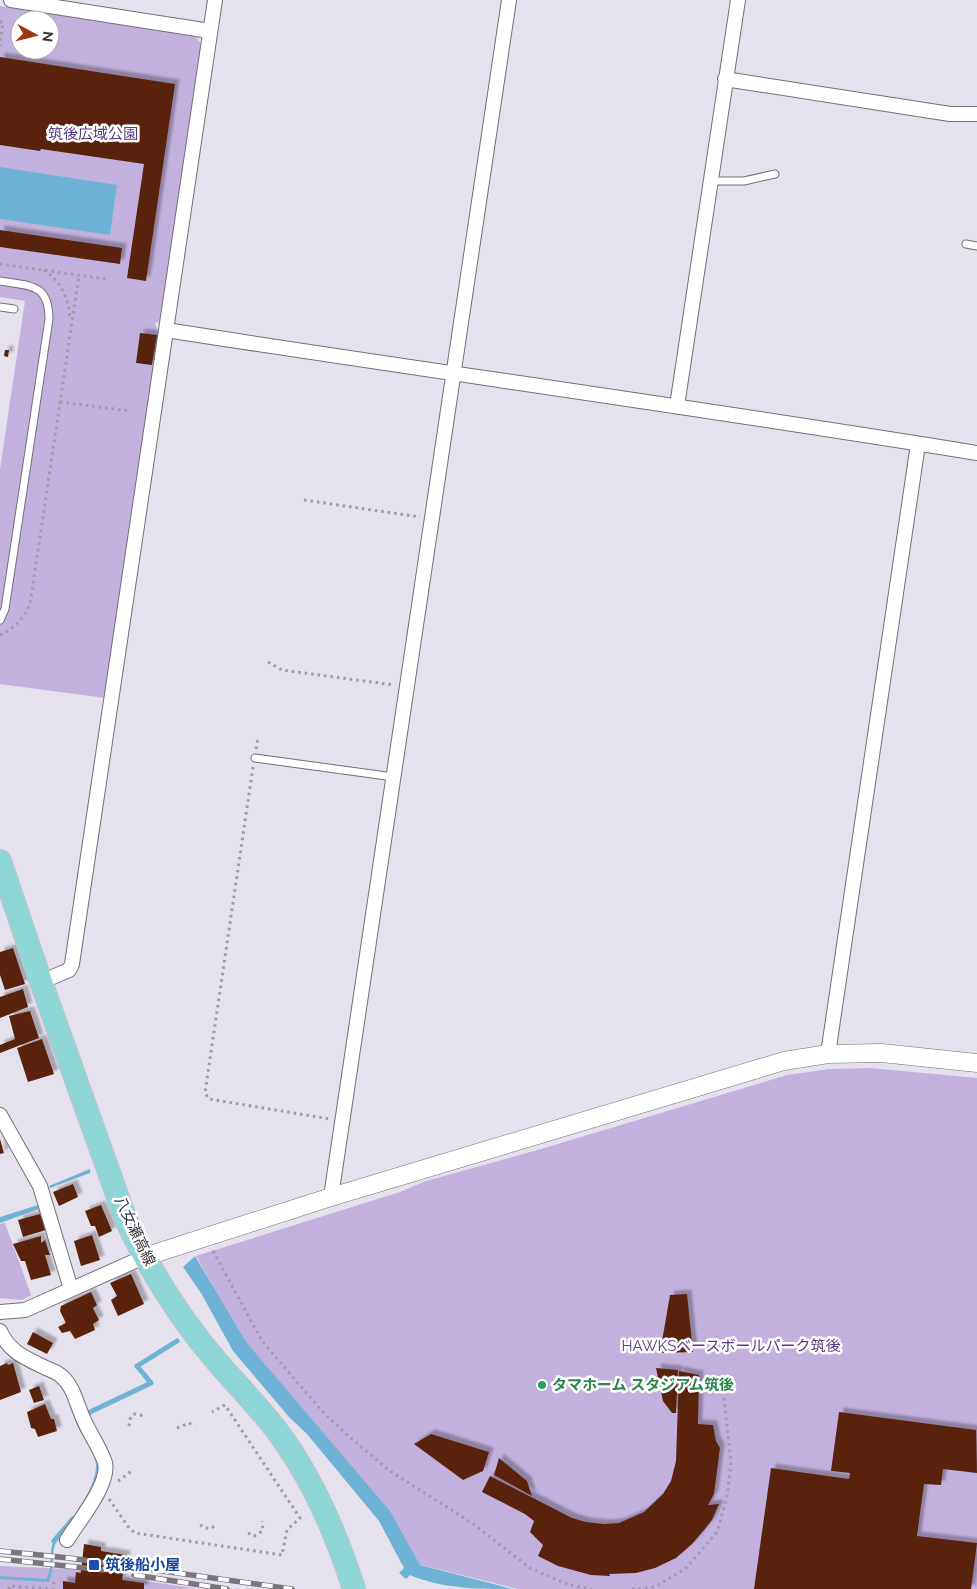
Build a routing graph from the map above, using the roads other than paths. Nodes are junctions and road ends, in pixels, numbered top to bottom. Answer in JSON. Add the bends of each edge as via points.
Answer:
{"nodes":[{"id":1,"x":11,"y":0,"type":"edge"},
{"id":2,"x":215,"y":0,"type":"edge"},
{"id":3,"x":509,"y":0,"type":"edge"},
{"id":4,"x":738,"y":0,"type":"edge"},
{"id":5,"x":210,"y":31,"type":"junction"},
{"id":6,"x":725,"y":79,"type":"junction"},
{"id":7,"x":977,"y":114,"type":"edge"},
{"id":8,"x":775,"y":174,"type":"dead end"},
{"id":9,"x":710,"y":181,"type":"junction"},
{"id":10,"x":966,"y":244,"type":"dead end"},
{"id":11,"x":977,"y":246,"type":"edge"},
{"id":12,"x":0,"y":282,"type":"edge"},
{"id":13,"x":0,"y":307,"type":"edge"},
{"id":14,"x":14,"y":309,"type":"dead end"},
{"id":15,"x":166,"y":330,"type":"junction"},
{"id":16,"x":453,"y":374,"type":"junction"},
{"id":17,"x":677,"y":406,"type":"junction"},
{"id":18,"x":918,"y":444,"type":"junction"},
{"id":19,"x":977,"y":453,"type":"edge"},
{"id":20,"x":0,"y":620,"type":"edge"},
{"id":21,"x":255,"y":758,"type":"road end"},
{"id":22,"x":394,"y":777,"type":"junction"},
{"id":23,"x":0,"y":862,"type":"edge"},
{"id":24,"x":41,"y":982,"type":"junction"},
{"id":25,"x":828,"y":1054,"type":"junction"},
{"id":26,"x":977,"y":1063,"type":"edge"},
{"id":27,"x":0,"y":1115,"type":"edge"},
{"id":28,"x":331,"y":1197,"type":"junction"},
{"id":29,"x":144,"y":1257,"type":"junction"},
{"id":30,"x":71,"y":1289,"type":"junction"},
{"id":31,"x":0,"y":1312,"type":"edge"},
{"id":32,"x":0,"y":1331,"type":"edge"},
{"id":33,"x":67,"y":1540,"type":"dead end"},
{"id":34,"x":354,"y":1589,"type":"edge"}],
"edges":[{"from":1,"to":5,"type":"street"},
{"from":2,"to":5,"type":"street"},
{"from":3,"to":16,"type":"street"},
{"from":4,"to":6,"type":"street"},
{"from":5,"to":15,"type":"street"},
{"from":6,"to":7,"type":"street","via":[[950,114]]},
{"from":6,"to":9,"type":"street"},
{"from":8,"to":9,"type":"lane","via":[[744,181]]},
{"from":9,"to":17,"type":"street"},
{"from":10,"to":11,"type":"lane"},
{"from":12,"to":20,"type":"lane","via":[[38,289],[46,296],[49,306],[5,609]]},
{"from":13,"to":14,"type":"lane"},
{"from":15,"to":16,"type":"street"},
{"from":15,"to":24,"type":"street","via":[[72,964],[69,970]]},
{"from":16,"to":17,"type":"street"},
{"from":16,"to":22,"type":"street"},
{"from":17,"to":18,"type":"street"},
{"from":18,"to":19,"type":"street"},
{"from":18,"to":25,"type":"street"},
{"from":21,"to":22,"type":"lane"},
{"from":22,"to":28,"type":"street"},
{"from":23,"to":24,"type":"main road","name":"八女瀬高線"},
{"from":24,"to":29,"type":"main road","name":"八女瀬高線","via":[[126,1220]]},
{"from":25,"to":26,"type":"street","via":[[882,1053]]},
{"from":25,"to":28,"type":"street","via":[[784,1061]]},
{"from":27,"to":30,"type":"street","via":[[40,1186]]},
{"from":28,"to":29,"type":"street"},
{"from":29,"to":30,"type":"street"},
{"from":29,"to":34,"type":"main road","name":"八女瀬高線","via":[[188,1324],[282,1438],[308,1478],[328,1517]]},
{"from":30,"to":31,"type":"street","via":[[26,1310]]},
{"from":32,"to":33,"type":"street","via":[[5,1342],[16,1352],[58,1373],[68,1382],[105,1462],[102,1486]]}]}
